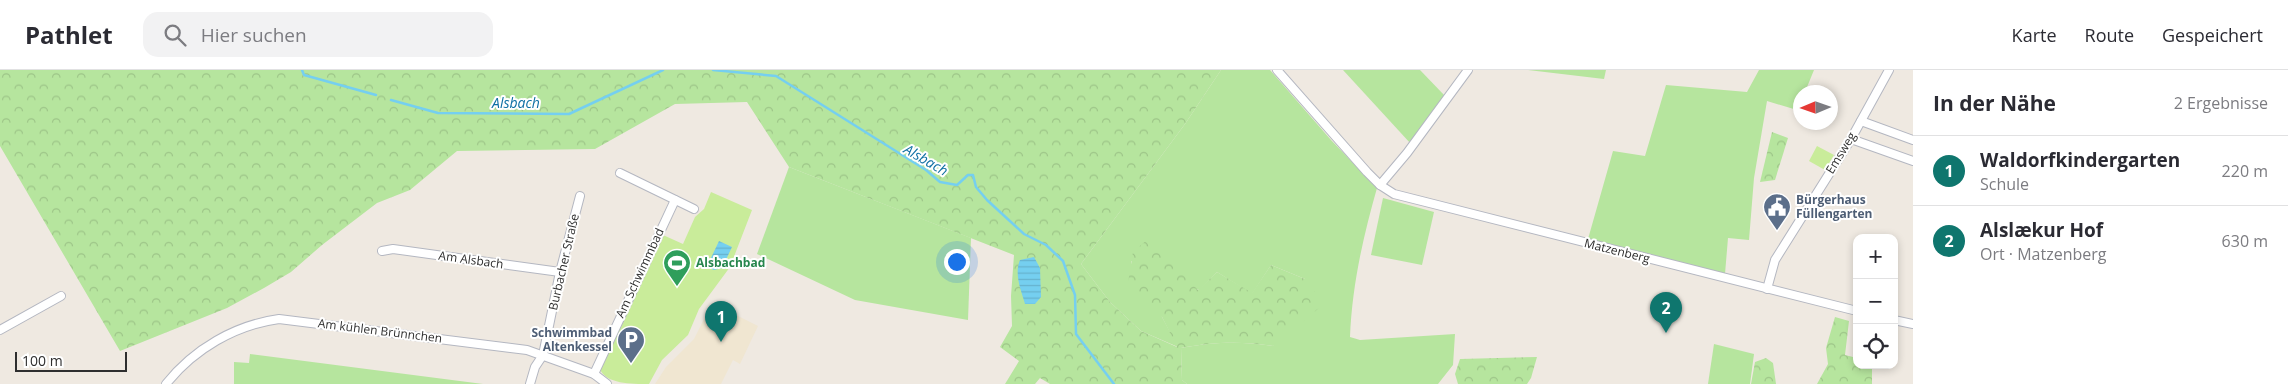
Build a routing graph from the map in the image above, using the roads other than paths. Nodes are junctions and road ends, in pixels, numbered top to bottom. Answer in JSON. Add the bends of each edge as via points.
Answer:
{"nodes":[{"id":1,"x":1277,"y":70,"type":"edge"},
{"id":2,"x":1468,"y":70,"type":"edge"},
{"id":3,"x":1889,"y":70,"type":"edge"},
{"id":4,"x":1861,"y":121,"type":"junction"},
{"id":5,"x":1850,"y":139,"type":"junction"},
{"id":6,"x":1913,"y":140,"type":"edge"},
{"id":7,"x":1913,"y":161,"type":"edge"},
{"id":8,"x":620,"y":174,"type":"dead end"},
{"id":9,"x":1380,"y":185,"type":"junction"},
{"id":10,"x":580,"y":196,"type":"dead end"},
{"id":11,"x":675,"y":200,"type":"junction"},
{"id":12,"x":694,"y":209,"type":"dead end"},
{"id":13,"x":382,"y":251,"type":"dead end"},
{"id":14,"x":560,"y":272,"type":"junction"},
{"id":15,"x":1768,"y":289,"type":"junction"},
{"id":16,"x":61,"y":296,"type":"dead end"},
{"id":17,"x":1853,"y":310,"type":"edge"},
{"id":18,"x":1898,"y":321,"type":"edge"},
{"id":19,"x":1913,"y":324,"type":"edge"},
{"id":20,"x":0,"y":330,"type":"edge"},
{"id":21,"x":543,"y":355,"type":"junction"},
{"id":22,"x":594,"y":374,"type":"junction"},
{"id":23,"x":166,"y":384,"type":"edge"},
{"id":24,"x":530,"y":384,"type":"edge"},
{"id":25,"x":607,"y":384,"type":"edge"}],
"edges":[{"from":1,"to":9,"type":"street","name":"Matzenberg"},
{"from":2,"to":9,"type":"street"},
{"from":3,"to":4,"type":"street","name":"Emsweg"},
{"from":4,"to":5,"type":"street","name":"Emsweg"},
{"from":4,"to":6,"type":"street"},
{"from":5,"to":7,"type":"street"},
{"from":5,"to":15,"type":"street","name":"Emsweg","via":[[1775,260]]},
{"from":8,"to":11,"type":"street"},
{"from":9,"to":15,"type":"street","name":"Matzenberg","via":[[1394,194],[1412,199]]},
{"from":10,"to":14,"type":"street","name":"Burbacher Straße"},
{"from":11,"to":12,"type":"street"},
{"from":11,"to":22,"type":"street","name":"Am Schwimmbad"},
{"from":13,"to":14,"type":"street","name":"Am Alsbach","via":[[393,249]]},
{"from":14,"to":21,"type":"street","name":"Burbacher Straße"},
{"from":15,"to":17,"type":"street","name":"Matzenberg"},
{"from":16,"to":20,"type":"street"},
{"from":18,"to":19,"type":"street"},
{"from":21,"to":22,"type":"street","name":"Am kühlen Brünnchen"},
{"from":21,"to":23,"type":"street","name":"Am kühlen Brünnchen","via":[[527,350],[279,318],[230,332],[184,366]]},
{"from":21,"to":24,"type":"street","name":"Burbacher Straße","via":[[535,366]]},
{"from":22,"to":25,"type":"street","name":"Am kühlen Brünnchen"}]}
